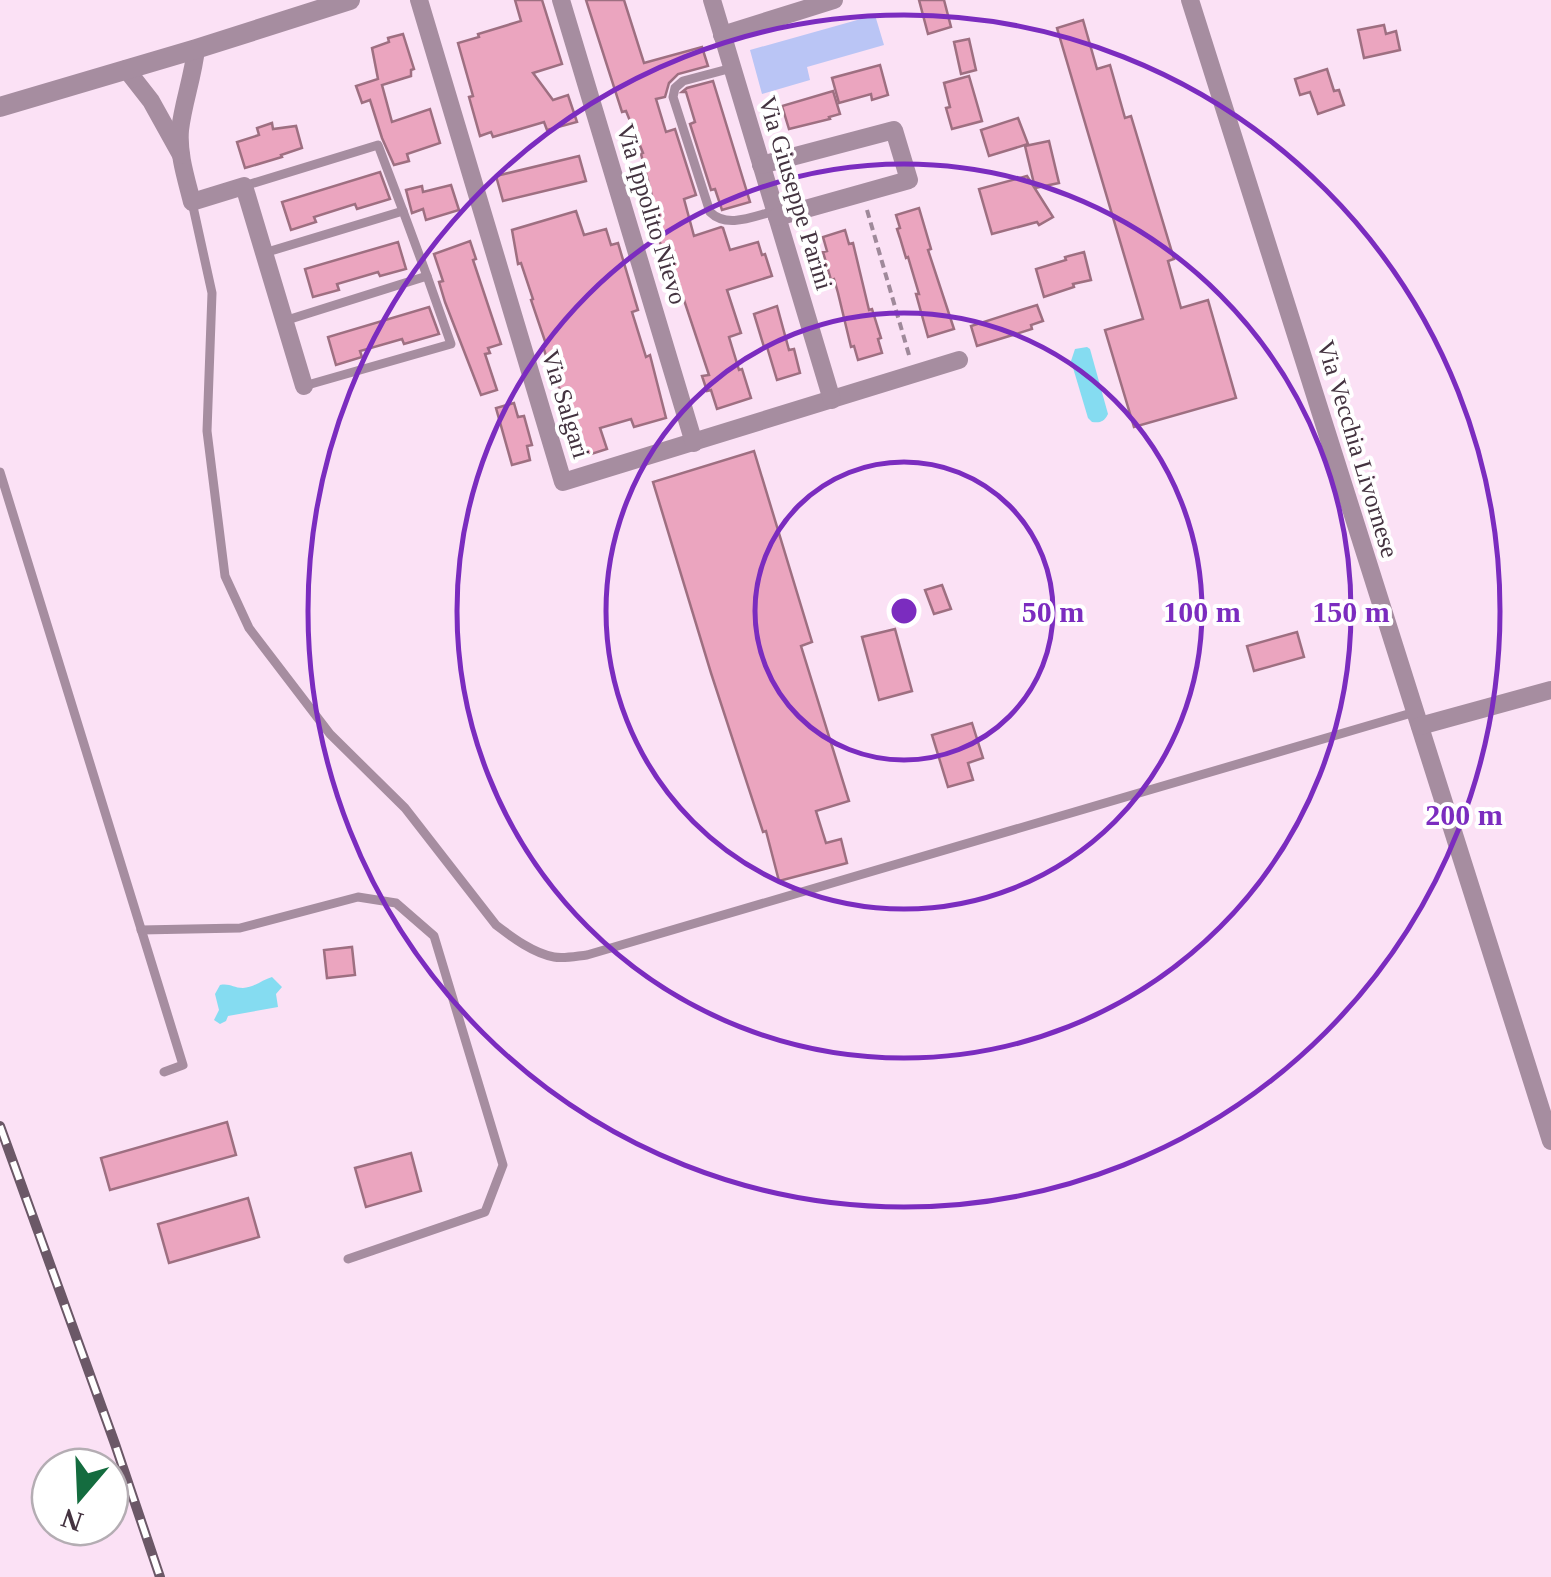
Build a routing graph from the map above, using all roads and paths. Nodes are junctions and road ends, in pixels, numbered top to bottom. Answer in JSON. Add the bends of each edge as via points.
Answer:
{"nodes":[{"id":1,"x":350,"y":0,"type":"edge"},
{"id":2,"x":419,"y":0,"type":"edge"},
{"id":3,"x":562,"y":0,"type":"edge"},
{"id":4,"x":712,"y":0,"type":"edge"},
{"id":5,"x":834,"y":0,"type":"edge"},
{"id":6,"x":1190,"y":0,"type":"edge"},
{"id":7,"x":722,"y":35,"type":"junction"},
{"id":8,"x":196,"y":50,"type":"junction"},
{"id":9,"x":732,"y":68,"type":"junction"},
{"id":10,"x":126,"y":70,"type":"junction"},
{"id":11,"x":0,"y":106,"type":"edge"},
{"id":12,"x":181,"y":155,"type":"junction"},
{"id":13,"x":761,"y":165,"type":"junction"},
{"id":14,"x":244,"y":186,"type":"junction"},
{"id":15,"x":863,"y":194,"type":"junction"},
{"id":16,"x":192,"y":202,"type":"junction"},
{"id":17,"x":403,"y":212,"type":"junction"},
{"id":18,"x":776,"y":214,"type":"junction"},
{"id":19,"x":264,"y":252,"type":"junction"},
{"id":20,"x":427,"y":276,"type":"junction"},
{"id":21,"x":284,"y":321,"type":"junction"},
{"id":22,"x":960,"y":360,"type":"dead end"},
{"id":23,"x":914,"y":374,"type":"junction"},
{"id":24,"x":304,"y":386,"type":"joint"},
{"id":25,"x":832,"y":400,"type":"junction"},
{"id":26,"x":694,"y":443,"type":"junction"},
{"id":27,"x":0,"y":472,"type":"edge"},
{"id":28,"x":1551,"y":690,"type":"edge"},
{"id":29,"x":1417,"y":719,"type":"junction"},
{"id":30,"x":142,"y":930,"type":"junction"},
{"id":31,"x":164,"y":1072,"type":"dead end"},
{"id":32,"x":1551,"y":1141,"type":"edge"},
{"id":33,"x":348,"y":1258,"type":"dead end"}],
"edges":[{"from":1,"to":8,"type":"street"},
{"from":2,"to":26,"type":"street","name":"Via Salgari","via":[[563,482]]},
{"from":3,"to":26,"type":"street","name":"Via Ippolito Nievo"},
{"from":4,"to":7,"type":"street","name":"Via Giuseppe Parini"},
{"from":5,"to":7,"type":"street"},
{"from":6,"to":29,"type":"street","name":"Via Vecchia Livornese"},
{"from":7,"to":9,"type":"street","name":"Via Giuseppe Parini"},
{"from":8,"to":10,"type":"street"},
{"from":8,"to":12,"type":"street"},
{"from":9,"to":13,"type":"street","name":"Via Giuseppe Parini"},
{"from":9,"to":18,"type":"lane","via":[[678,85],[678,114],[710,212],[734,221]]},
{"from":10,"to":11,"type":"street"},
{"from":10,"to":12,"type":"street"},
{"from":12,"to":16,"type":"street"},
{"from":13,"to":15,"type":"street","via":[[894,130],[909,180]]},
{"from":13,"to":18,"type":"street","name":"Via Giuseppe Parini"},
{"from":14,"to":16,"type":"street"},
{"from":14,"to":17,"type":"lane","via":[[378,145]]},
{"from":14,"to":19,"type":"street"},
{"from":15,"to":18,"type":"street"},
{"from":15,"to":23,"type":"path"},
{"from":16,"to":29,"type":"lane","via":[[212,294],[207,432],[225,576],[250,628],[330,734],[405,808],[496,925],[536,950],[556,958],[588,955]]},
{"from":17,"to":19,"type":"lane"},
{"from":17,"to":20,"type":"lane"},
{"from":18,"to":25,"type":"street","name":"Via Giuseppe Parini"},
{"from":19,"to":21,"type":"street"},
{"from":20,"to":21,"type":"lane"},
{"from":20,"to":24,"type":"lane","via":[[451,344]]},
{"from":21,"to":24,"type":"street"},
{"from":22,"to":23,"type":"street","name":"Via Salgari"},
{"from":23,"to":25,"type":"street","name":"Via Salgari"},
{"from":25,"to":26,"type":"street","name":"Via Salgari"},
{"from":27,"to":30,"type":"lane"},
{"from":28,"to":29,"type":"street"},
{"from":29,"to":32,"type":"street","name":"Via Vecchia Livornese"},
{"from":30,"to":31,"type":"lane","via":[[183,1065]]},
{"from":30,"to":33,"type":"lane","via":[[240,928],[358,897],[396,903],[434,936],[503,1165],[485,1212]]}]}
